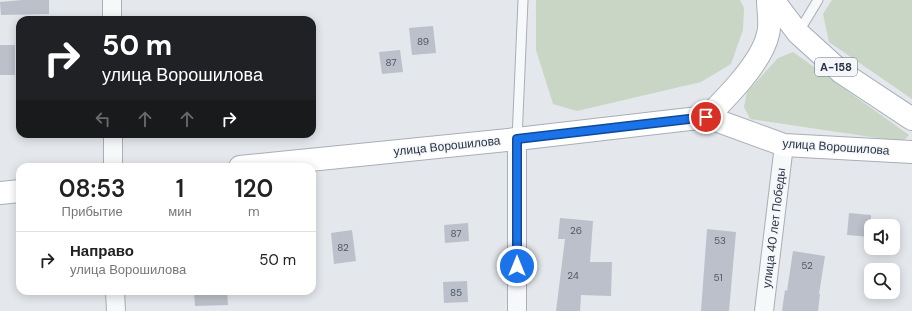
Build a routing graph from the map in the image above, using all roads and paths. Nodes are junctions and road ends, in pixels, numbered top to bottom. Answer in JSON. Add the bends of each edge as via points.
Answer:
{"nodes":[{"id":1,"x":112,"y":0,"type":"edge"},
{"id":2,"x":523,"y":0,"type":"edge"},
{"id":3,"x":768,"y":0,"type":"edge"},
{"id":4,"x":773,"y":0,"type":"edge"},
{"id":5,"x":818,"y":0,"type":"edge"},
{"id":6,"x":112,"y":16,"type":"edge"},
{"id":7,"x":798,"y":33,"type":"junction"},
{"id":8,"x":706,"y":117,"type":"junction"},
{"id":9,"x":912,"y":119,"type":"edge"},
{"id":10,"x":113,"y":138,"type":"edge"},
{"id":11,"x":517,"y":139,"type":"junction"},
{"id":12,"x":784,"y":145,"type":"junction"},
{"id":13,"x":912,"y":152,"type":"edge"},
{"id":14,"x":113,"y":163,"type":"edge"},
{"id":15,"x":280,"y":163,"type":"edge"},
{"id":16,"x":16,"y":191,"type":"edge"},
{"id":17,"x":0,"y":193,"type":"edge"},
{"id":18,"x":115,"y":295,"type":"edge"},
{"id":19,"x":116,"y":311,"type":"edge"},
{"id":20,"x":517,"y":311,"type":"edge"},
{"id":21,"x":764,"y":311,"type":"edge"}],
"edges":[{"from":1,"to":6,"type":"street"},
{"from":2,"to":11,"type":"lane"},
{"from":3,"to":8,"type":"main road","via":[[769,32],[764,48],[733,91]]},
{"from":4,"to":7,"type":"main road","number":"А-158"},
{"from":5,"to":7,"type":"lane"},
{"from":7,"to":9,"type":"main road","number":"А-158","via":[[841,72]]},
{"from":8,"to":11,"type":"main road","name":"улица Ворошилова"},
{"from":8,"to":12,"type":"main road","name":"улица Ворошилова"},
{"from":10,"to":14,"type":"street"},
{"from":11,"to":15,"type":"main road","name":"улица Ворошилова"},
{"from":11,"to":20,"type":"street"},
{"from":12,"to":13,"type":"main road","name":"улица Ворошилова"},
{"from":12,"to":21,"type":"street","name":"улица 40 лет Победы"},
{"from":16,"to":17,"type":"main road"},
{"from":18,"to":19,"type":"street"}]}
